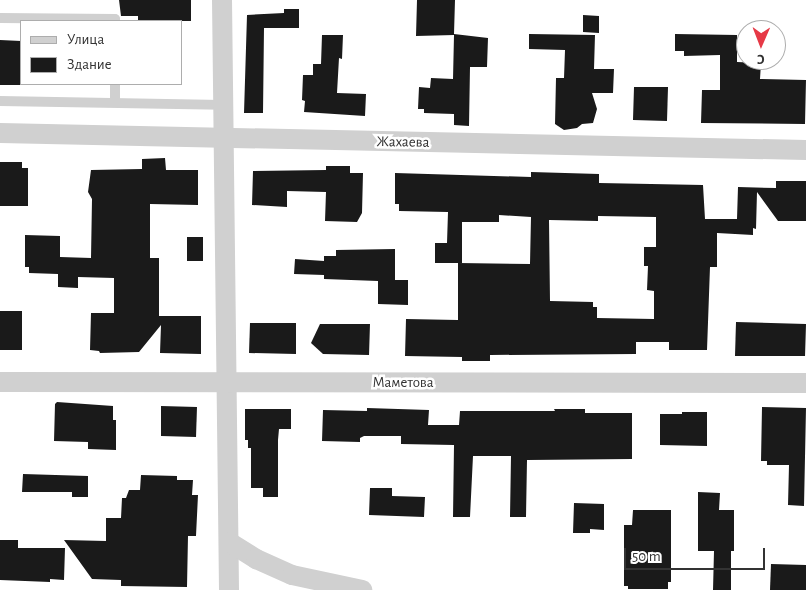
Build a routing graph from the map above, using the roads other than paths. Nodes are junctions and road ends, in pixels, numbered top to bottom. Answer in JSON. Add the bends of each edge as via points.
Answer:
{"nodes":[{"id":1,"x":222,"y":0,"type":"edge"},
{"id":2,"x":0,"y":18,"type":"edge"},
{"id":3,"x":115,"y":20,"type":"edge"},
{"id":4,"x":115,"y":85,"type":"edge"},
{"id":5,"x":0,"y":101,"type":"edge"},
{"id":6,"x":115,"y":102,"type":"junction"},
{"id":7,"x":222,"y":105,"type":"junction"},
{"id":8,"x":0,"y":133,"type":"edge"},
{"id":9,"x":224,"y":138,"type":"junction"},
{"id":10,"x":806,"y":150,"type":"edge"},
{"id":11,"x":0,"y":382,"type":"edge"},
{"id":12,"x":227,"y":384,"type":"junction"},
{"id":13,"x":806,"y":384,"type":"edge"},
{"id":14,"x":229,"y":542,"type":"junction"},
{"id":15,"x":229,"y":590,"type":"edge"},
{"id":16,"x":362,"y":590,"type":"edge"}],
"edges":[{"from":1,"to":7,"type":"street"},
{"from":2,"to":3,"type":"lane"},
{"from":4,"to":6,"type":"lane"},
{"from":5,"to":6,"type":"lane"},
{"from":6,"to":7,"type":"lane"},
{"from":7,"to":9,"type":"street"},
{"from":8,"to":9,"type":"street","name":"Жахаева"},
{"from":9,"to":10,"type":"street","name":"Жахаева"},
{"from":9,"to":12,"type":"street"},
{"from":11,"to":12,"type":"street","name":"Маметова"},
{"from":12,"to":13,"type":"street","name":"Маметова"},
{"from":12,"to":14,"type":"street"},
{"from":14,"to":15,"type":"street"},
{"from":14,"to":16,"type":"street","via":[[256,559],[292,574]]}]}
